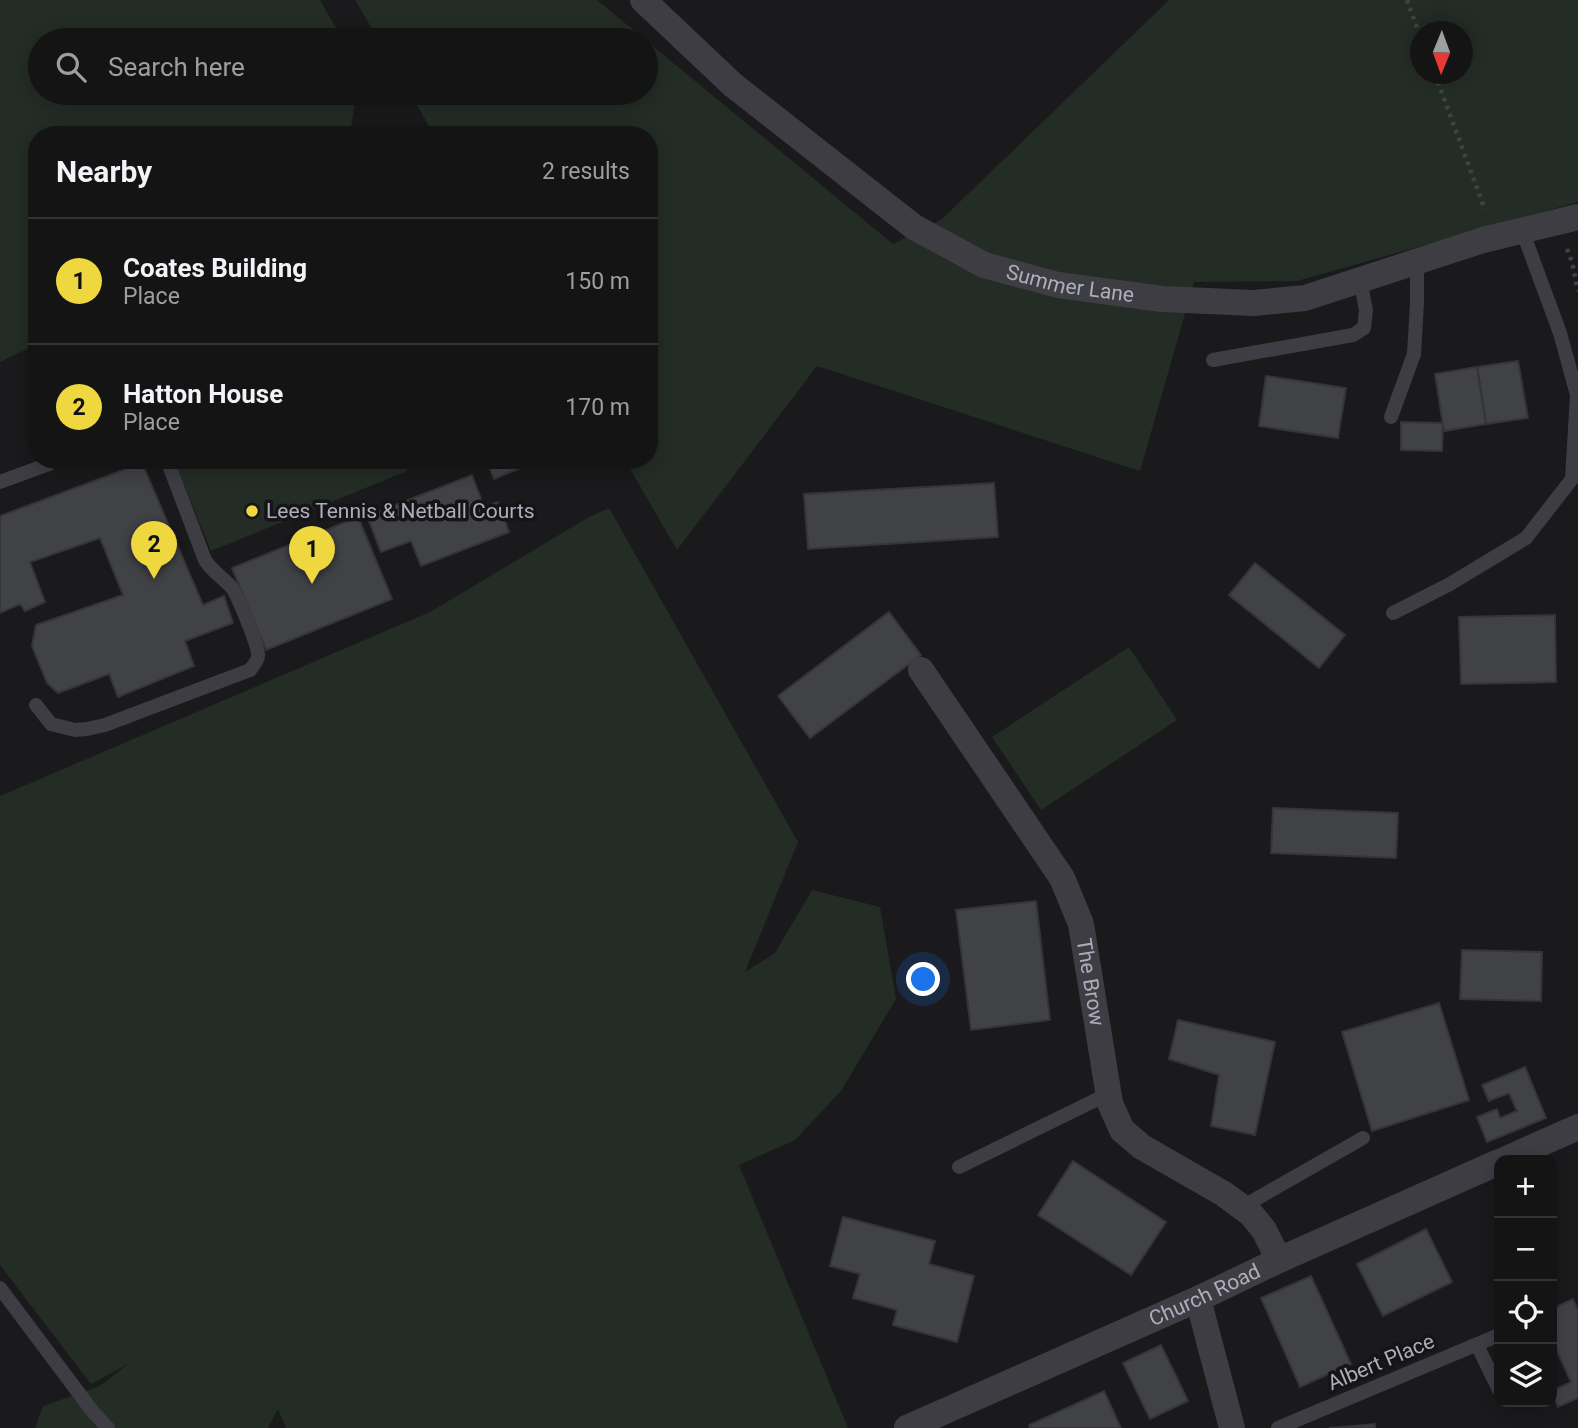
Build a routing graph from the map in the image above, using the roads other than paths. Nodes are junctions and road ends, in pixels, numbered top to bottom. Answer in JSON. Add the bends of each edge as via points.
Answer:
{"nodes":[{"id":1,"x":643,"y":0,"type":"edge"},
{"id":2,"x":1568,"y":219,"type":"edge"},
{"id":3,"x":1522,"y":230,"type":"junction"},
{"id":4,"x":1417,"y":261,"type":"junction"},
{"id":5,"x":1360,"y":280,"type":"junction"},
{"id":6,"x":1213,"y":360,"type":"dead end"},
{"id":7,"x":1391,"y":417,"type":"dead end"},
{"id":8,"x":35,"y":469,"type":"edge"},
{"id":9,"x":170,"y":469,"type":"edge"},
{"id":10,"x":0,"y":482,"type":"edge"},
{"id":11,"x":1393,"y":613,"type":"dead end"},
{"id":12,"x":921,"y":670,"type":"dead end"},
{"id":13,"x":36,"y":705,"type":"dead end"},
{"id":14,"x":1108,"y":1094,"type":"junction"},
{"id":15,"x":1578,"y":1127,"type":"edge"},
{"id":16,"x":1363,"y":1138,"type":"dead end"},
{"id":17,"x":1515,"y":1155,"type":"edge"},
{"id":18,"x":1494,"y":1164,"type":"edge"},
{"id":19,"x":959,"y":1167,"type":"dead end"},
{"id":20,"x":1242,"y":1207,"type":"junction"},
{"id":21,"x":1279,"y":1260,"type":"junction"},
{"id":22,"x":0,"y":1288,"type":"edge"},
{"id":23,"x":1198,"y":1299,"type":"junction"},
{"id":24,"x":1494,"y":1337,"type":"edge"},
{"id":25,"x":1476,"y":1345,"type":"junction"},
{"id":26,"x":1494,"y":1380,"type":"edge"},
{"id":27,"x":108,"y":1428,"type":"edge"},
{"id":28,"x":907,"y":1428,"type":"edge"},
{"id":29,"x":1232,"y":1428,"type":"edge"},
{"id":30,"x":1278,"y":1428,"type":"edge"}],
"edges":[{"from":1,"to":5,"type":"street","name":"Summer Lane","via":[[733,85],[914,227],[984,265],[1058,285],[1162,299],[1254,303],[1305,298]]},
{"from":2,"to":3,"type":"street","name":"Summer Lane"},
{"from":3,"to":4,"type":"street","name":"Summer Lane"},
{"from":3,"to":11,"type":"lane","via":[[1560,333],[1577,396],[1572,479],[1526,538]]},
{"from":4,"to":5,"type":"street","name":"Summer Lane"},
{"from":4,"to":7,"type":"lane","via":[[1414,354]]},
{"from":5,"to":6,"type":"lane","via":[[1364,328],[1353,335]]},
{"from":8,"to":10,"type":"lane"},
{"from":9,"to":13,"type":"lane","via":[[205,560],[234,591],[257,648],[255,664],[250,670],[87,730],[51,724]]},
{"from":12,"to":14,"type":"street","name":"The Brow","via":[[1062,878],[1082,923]]},
{"from":14,"to":19,"type":"lane"},
{"from":14,"to":20,"type":"street","name":"The Brow","via":[[1122,1130],[1142,1147]]},
{"from":15,"to":17,"type":"street","name":"Church Road"},
{"from":16,"to":20,"type":"lane"},
{"from":18,"to":21,"type":"street","name":"Church Road"},
{"from":20,"to":21,"type":"street","name":"The Brow","via":[[1264,1230]]},
{"from":21,"to":23,"type":"street","name":"Church Road"},
{"from":22,"to":27,"type":"lane"},
{"from":23,"to":28,"type":"street","name":"Church Road"},
{"from":23,"to":29,"type":"street"},
{"from":24,"to":25,"type":"lane","name":"Albert Place"},
{"from":25,"to":26,"type":"lane"},
{"from":25,"to":30,"type":"lane","name":"Albert Place"}]}
